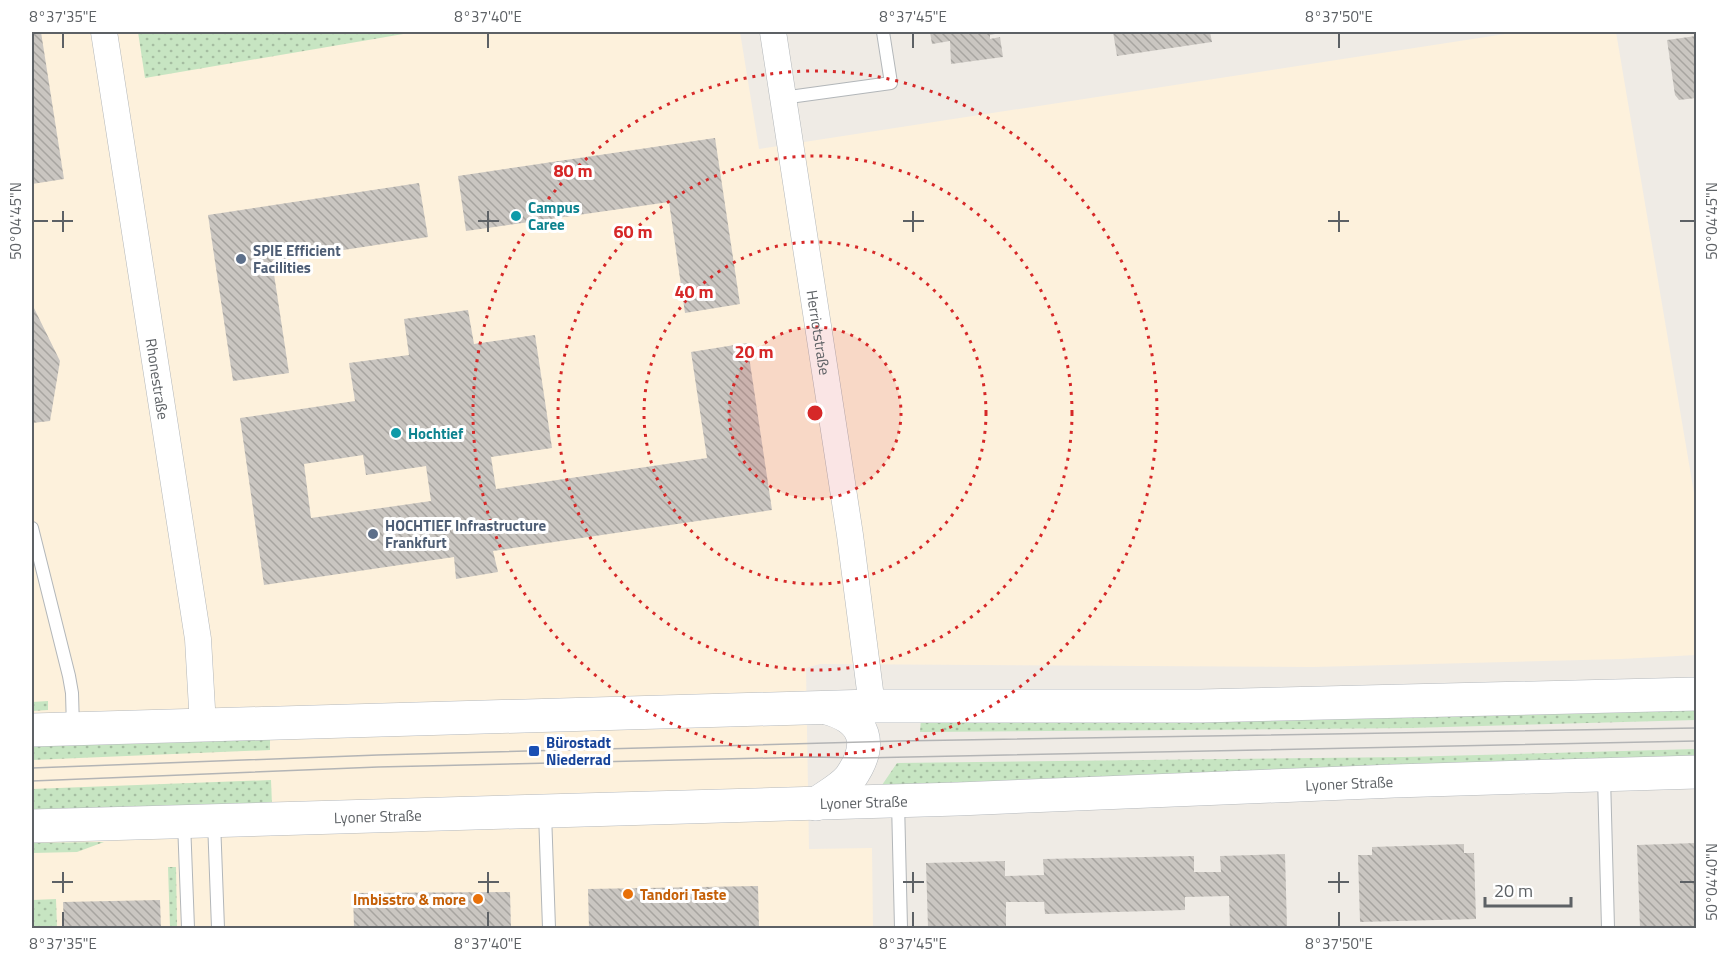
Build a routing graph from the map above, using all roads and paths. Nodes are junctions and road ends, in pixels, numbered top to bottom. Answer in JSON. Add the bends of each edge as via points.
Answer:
{"nodes":[{"id":1,"x":104,"y":32,"type":"edge"},
{"id":2,"x":773,"y":32,"type":"edge"},
{"id":3,"x":883,"y":32,"type":"edge"},
{"id":4,"x":783,"y":98,"type":"junction"},
{"id":5,"x":32,"y":528,"type":"edge"},
{"id":6,"x":1696,"y":694,"type":"edge"},
{"id":7,"x":872,"y":706,"type":"junction"},
{"id":8,"x":827,"y":708,"type":"junction"},
{"id":9,"x":203,"y":726,"type":"junction"},
{"id":10,"x":73,"y":729,"type":"junction"},
{"id":11,"x":32,"y":730,"type":"edge"},
{"id":12,"x":1696,"y":772,"type":"edge"},
{"id":13,"x":1604,"y":776,"type":"junction"},
{"id":14,"x":898,"y":801,"type":"junction"},
{"id":15,"x":816,"y":804,"type":"junction"},
{"id":16,"x":544,"y":812,"type":"junction"},
{"id":17,"x":199,"y":820,"type":"junction"},
{"id":18,"x":32,"y":826,"type":"edge"},
{"id":19,"x":188,"y":928,"type":"edge"},
{"id":20,"x":218,"y":928,"type":"edge"},
{"id":21,"x":549,"y":928,"type":"edge"},
{"id":22,"x":901,"y":928,"type":"edge"},
{"id":23,"x":1608,"y":928,"type":"edge"}],
"edges":[{"from":1,"to":9,"type":"street","name":"Rhonestraße","via":[[198,639]]},
{"from":2,"to":4,"type":"street","name":"Herriotstraße"},
{"from":3,"to":4,"type":"lane","via":[[891,83]]},
{"from":4,"to":7,"type":"street","name":"Herriotstraße"},
{"from":5,"to":10,"type":"lane","via":[[69,676]]},
{"from":6,"to":7,"type":"main road","via":[[1213,706]]},
{"from":7,"to":8,"type":"main road"},
{"from":8,"to":9,"type":"main road"},
{"from":8,"to":15,"type":"main road","via":[[844,713],[857,723],[863,742],[861,758],[849,779]]},
{"from":9,"to":10,"type":"main road"},
{"from":10,"to":11,"type":"main road"},
{"from":12,"to":13,"type":"main road","name":"Lyoner Straße"},
{"from":13,"to":14,"type":"main road","name":"Lyoner Straße"},
{"from":13,"to":23,"type":"lane"},
{"from":14,"to":15,"type":"main road","name":"Lyoner Straße"},
{"from":14,"to":22,"type":"lane"},
{"from":15,"to":16,"type":"main road","name":"Lyoner Straße"},
{"from":16,"to":17,"type":"main road","name":"Lyoner Straße"},
{"from":16,"to":21,"type":"lane"},
{"from":17,"to":18,"type":"main road","name":"Lyoner Straße"},
{"from":17,"to":19,"type":"lane"},
{"from":17,"to":20,"type":"lane"}]}
